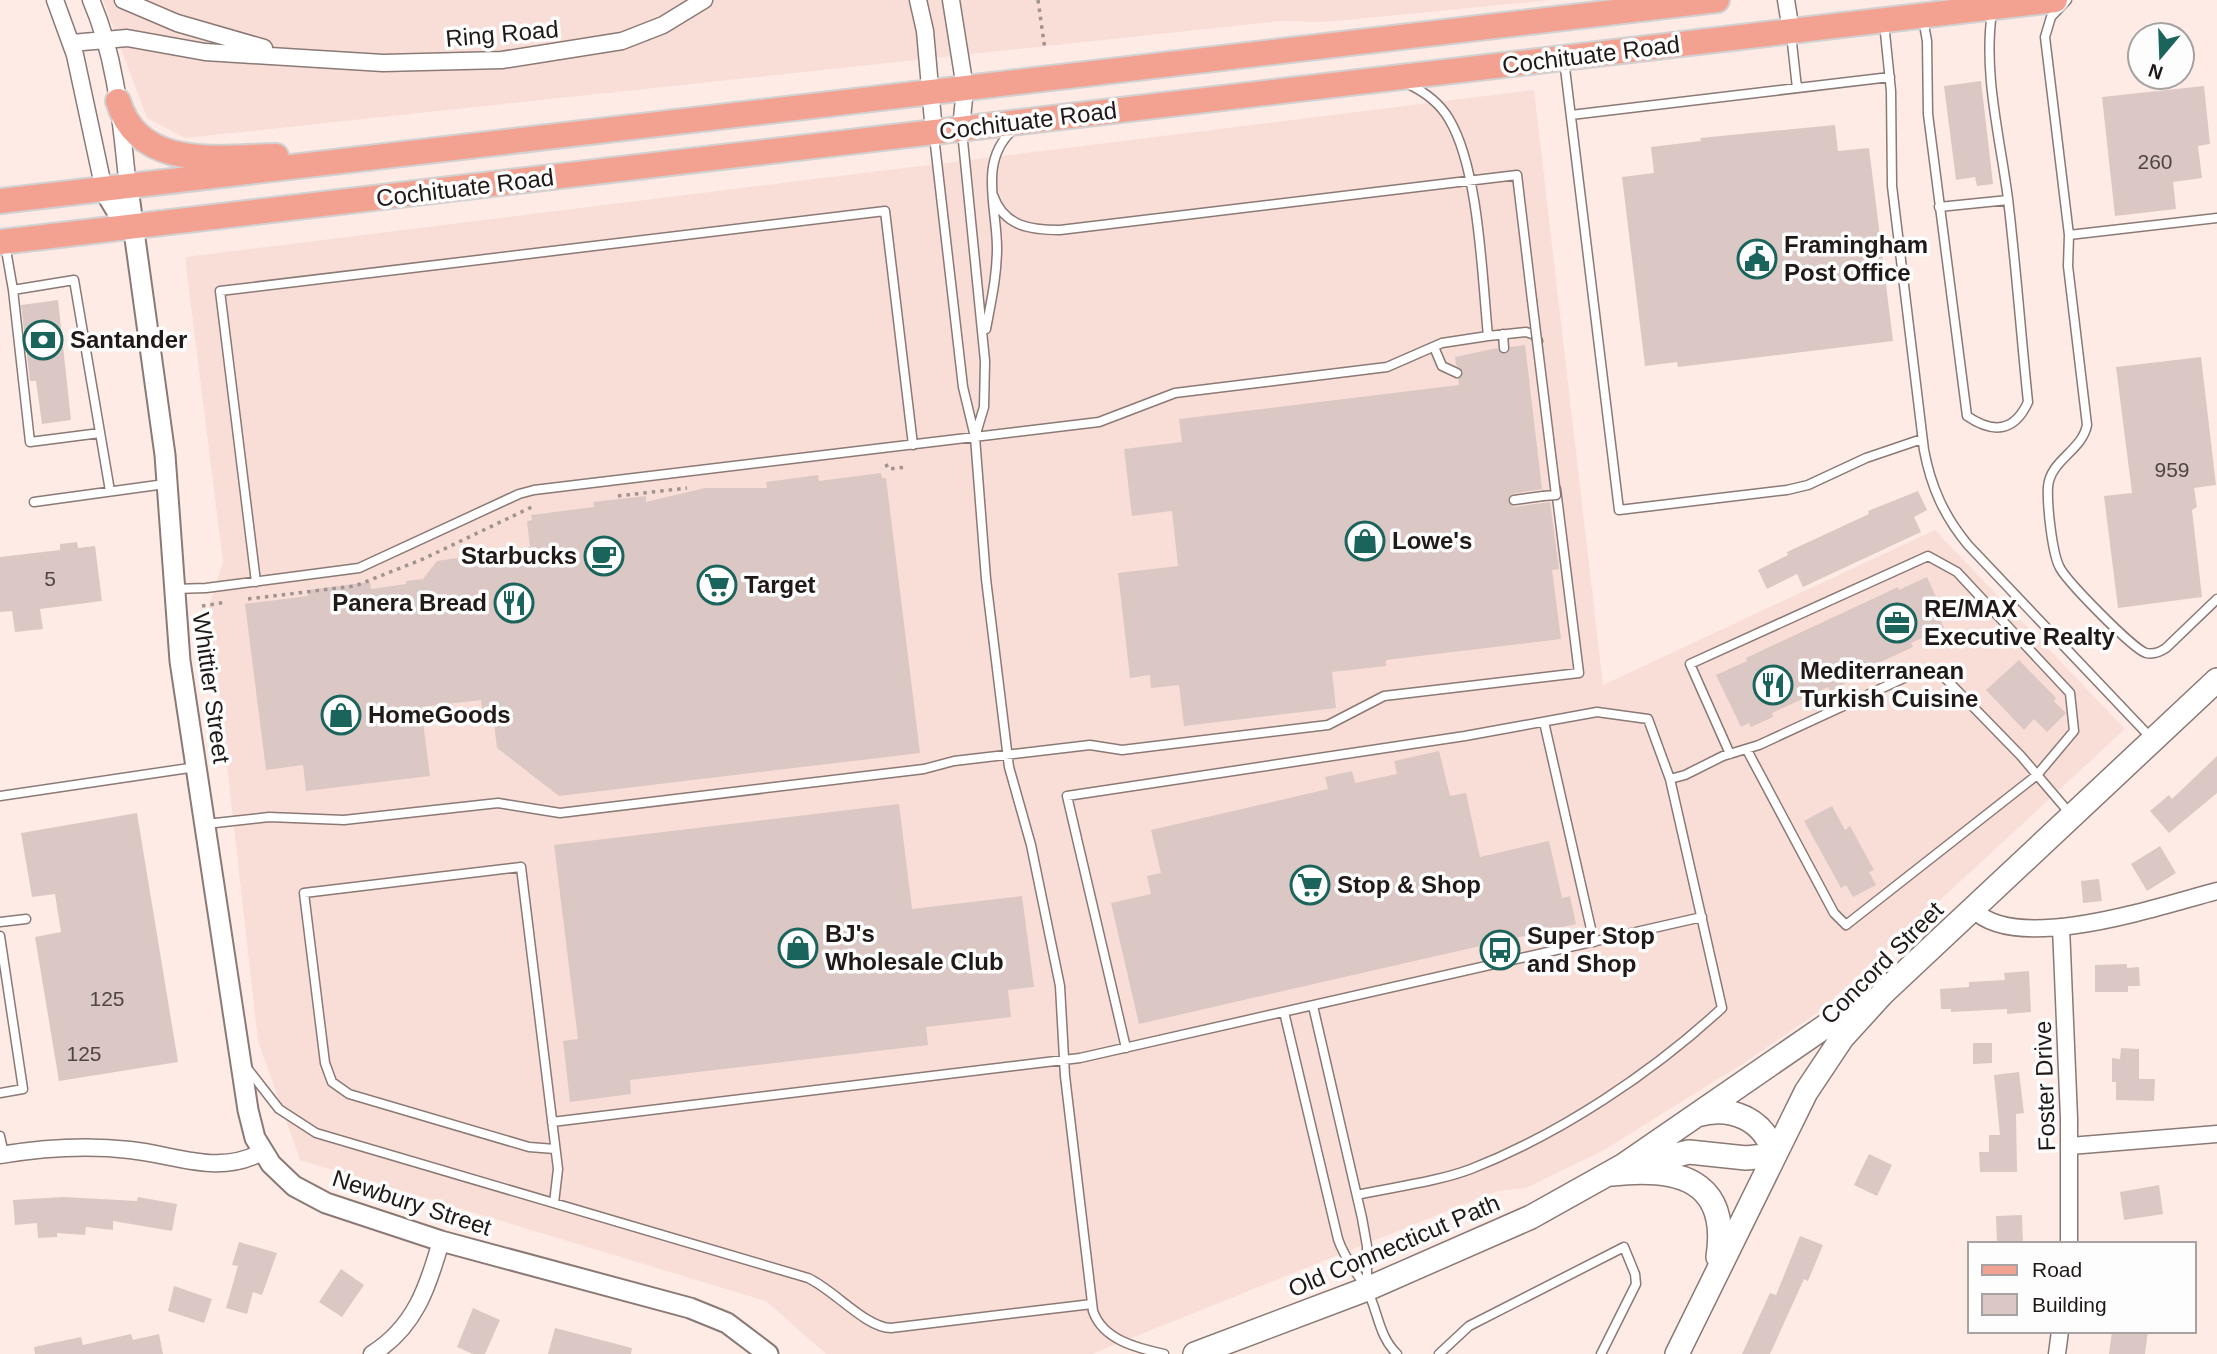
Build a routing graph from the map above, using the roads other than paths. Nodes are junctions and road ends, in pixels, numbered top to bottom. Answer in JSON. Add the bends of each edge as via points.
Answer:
{"nodes":[{"id":1,"x":55,"y":0,"type":"edge"},
{"id":2,"x":91,"y":0,"type":"edge"},
{"id":3,"x":123,"y":0,"type":"edge"},
{"id":4,"x":704,"y":0,"type":"edge"},
{"id":5,"x":918,"y":0,"type":"edge"},
{"id":6,"x":951,"y":0,"type":"edge"},
{"id":7,"x":1717,"y":0,"type":"edge"},
{"id":8,"x":1786,"y":0,"type":"edge"},
{"id":9,"x":2055,"y":0,"type":"edge"},
{"id":10,"x":2067,"y":0,"type":"edge"},
{"id":11,"x":1993,"y":9,"type":"junction"},
{"id":12,"x":1923,"y":16,"type":"junction"},
{"id":13,"x":1883,"y":20,"type":"junction"},
{"id":14,"x":1791,"y":31,"type":"junction"},
{"id":15,"x":106,"y":38,"type":"junction"},
{"id":16,"x":72,"y":43,"type":"junction"},
{"id":17,"x":293,"y":55,"type":"junction"},
{"id":18,"x":1564,"y":58,"type":"junction"},
{"id":19,"x":1890,"y":77,"type":"junction"},
{"id":20,"x":1392,"y":78,"type":"junction"},
{"id":21,"x":965,"y":88,"type":"junction"},
{"id":22,"x":1797,"y":88,"type":"junction"},
{"id":23,"x":931,"y":92,"type":"junction"},
{"id":24,"x":118,"y":101,"type":"junction"},
{"id":25,"x":1571,"y":115,"type":"junction"},
{"id":26,"x":1034,"y":120,"type":"junction"},
{"id":27,"x":961,"y":129,"type":"junction"},
{"id":28,"x":934,"y":132,"type":"junction"},
{"id":29,"x":406,"y":154,"type":"junction"},
{"id":30,"x":1470,"y":181,"type":"junction"},
{"id":31,"x":116,"y":189,"type":"junction"},
{"id":32,"x":993,"y":195,"type":"junction"},
{"id":33,"x":2008,"y":200,"type":"junction"},
{"id":34,"x":0,"y":201,"type":"edge"},
{"id":35,"x":1939,"y":207,"type":"junction"},
{"id":36,"x":2217,"y":218,"type":"edge"},
{"id":37,"x":133,"y":227,"type":"junction"},
{"id":38,"x":2069,"y":235,"type":"junction"},
{"id":39,"x":2,"y":241,"type":"edge"},
{"id":40,"x":13,"y":290,"type":"junction"},
{"id":41,"x":1503,"y":334,"type":"junction"},
{"id":42,"x":1488,"y":336,"type":"junction"},
{"id":43,"x":984,"y":339,"type":"junction"},
{"id":44,"x":1434,"y":347,"type":"junction"},
{"id":45,"x":1504,"y":348,"type":"dead end"},
{"id":46,"x":1457,"y":373,"type":"dead end"},
{"id":47,"x":100,"y":433,"type":"junction"},
{"id":48,"x":975,"y":437,"type":"junction"},
{"id":49,"x":1922,"y":439,"type":"junction"},
{"id":50,"x":913,"y":445,"type":"junction"},
{"id":51,"x":168,"y":483,"type":"junction"},
{"id":52,"x":110,"y":491,"type":"junction"},
{"id":53,"x":1514,"y":500,"type":"dead end"},
{"id":54,"x":34,"y":502,"type":"dead end"},
{"id":55,"x":256,"y":582,"type":"junction"},
{"id":56,"x":174,"y":589,"type":"junction"},
{"id":57,"x":2217,"y":599,"type":"edge"},
{"id":58,"x":2217,"y":680,"type":"edge"},
{"id":59,"x":1544,"y":722,"type":"junction"},
{"id":60,"x":2153,"y":740,"type":"junction"},
{"id":61,"x":1747,"y":750,"type":"junction"},
{"id":62,"x":1730,"y":754,"type":"junction"},
{"id":63,"x":1007,"y":755,"type":"junction"},
{"id":64,"x":196,"y":767,"type":"junction"},
{"id":65,"x":2037,"y":775,"type":"junction"},
{"id":66,"x":1670,"y":779,"type":"junction"},
{"id":67,"x":0,"y":796,"type":"edge"},
{"id":68,"x":2072,"y":817,"type":"junction"},
{"id":69,"x":205,"y":824,"type":"junction"},
{"id":70,"x":2217,"y":891,"type":"edge"},
{"id":71,"x":1973,"y":910,"type":"junction"},
{"id":72,"x":1702,"y":917,"type":"junction"},
{"id":73,"x":26,"y":919,"type":"dead end"},
{"id":74,"x":0,"y":922,"type":"edge"},
{"id":75,"x":2061,"y":927,"type":"junction"},
{"id":76,"x":0,"y":936,"type":"edge"},
{"id":77,"x":1594,"y":942,"type":"junction"},
{"id":78,"x":1914,"y":965,"type":"junction"},
{"id":79,"x":1313,"y":1006,"type":"junction"},
{"id":80,"x":1284,"y":1012,"type":"junction"},
{"id":81,"x":238,"y":1042,"type":"junction"},
{"id":82,"x":1126,"y":1048,"type":"junction"},
{"id":83,"x":1064,"y":1061,"type":"junction"},
{"id":84,"x":0,"y":1093,"type":"edge"},
{"id":85,"x":1694,"y":1116,"type":"junction"},
{"id":86,"x":552,"y":1122,"type":"junction"},
{"id":87,"x":2217,"y":1134,"type":"edge"},
{"id":88,"x":0,"y":1136,"type":"edge"},
{"id":89,"x":2070,"y":1146,"type":"junction"},
{"id":90,"x":555,"y":1149,"type":"junction"},
{"id":91,"x":262,"y":1152,"type":"junction"},
{"id":92,"x":2,"y":1154,"type":"edge"},
{"id":93,"x":1774,"y":1155,"type":"junction"},
{"id":94,"x":1608,"y":1174,"type":"junction"},
{"id":95,"x":1357,"y":1195,"type":"junction"},
{"id":96,"x":554,"y":1203,"type":"junction"},
{"id":97,"x":441,"y":1241,"type":"junction"},
{"id":98,"x":2068,"y":1242,"type":"edge"},
{"id":99,"x":1716,"y":1272,"type":"junction"},
{"id":100,"x":1367,"y":1289,"type":"junction"},
{"id":101,"x":1092,"y":1304,"type":"junction"},
{"id":102,"x":2060,"y":1333,"type":"edge"},
{"id":103,"x":1392,"y":1352,"type":"edge"},
{"id":104,"x":373,"y":1354,"type":"edge"},
{"id":105,"x":768,"y":1354,"type":"edge"},
{"id":106,"x":1164,"y":1354,"type":"edge"},
{"id":107,"x":1195,"y":1354,"type":"edge"},
{"id":108,"x":1439,"y":1354,"type":"edge"},
{"id":109,"x":1601,"y":1354,"type":"edge"},
{"id":110,"x":1677,"y":1354,"type":"edge"},
{"id":111,"x":2057,"y":1354,"type":"edge"}],
"edges":[{"from":1,"to":16,"type":"street"},
{"from":2,"to":15,"type":"street"},
{"from":3,"to":17,"type":"street","name":"Ring Road","via":[[177,23]]},
{"from":4,"to":17,"type":"street","name":"Ring Road","via":[[650,32],[564,52],[502,60],[411,63]]},
{"from":5,"to":23,"type":"street"},
{"from":6,"to":21,"type":"street"},
{"from":7,"to":21,"type":"main road","name":"Cochituate Road"},
{"from":8,"to":14,"type":"street"},
{"from":9,"to":11,"type":"main road","name":"Cochituate Road"},
{"from":10,"to":38,"type":"lane","via":[[2051,17],[2045,37]]},
{"from":11,"to":12,"type":"main road","name":"Cochituate Road"},
{"from":11,"to":33,"type":"lane","via":[[1991,77]]},
{"from":12,"to":13,"type":"main road","name":"Cochituate Road"},
{"from":12,"to":35,"type":"lane"},
{"from":13,"to":14,"type":"main road","name":"Cochituate Road"},
{"from":13,"to":19,"type":"lane"},
{"from":14,"to":18,"type":"main road","name":"Cochituate Road"},
{"from":14,"to":22,"type":"lane"},
{"from":15,"to":16,"type":"street","name":"Ring Road"},
{"from":15,"to":17,"type":"street","name":"Ring Road","via":[[205,52]]},
{"from":15,"to":24,"type":"street"},
{"from":16,"to":31,"type":"street"},
{"from":18,"to":20,"type":"main road","name":"Cochituate Road"},
{"from":18,"to":25,"type":"lane"},
{"from":19,"to":22,"type":"lane"},
{"from":19,"to":49,"type":"lane","via":[[1892,186]]},
{"from":20,"to":26,"type":"main road","name":"Cochituate Road"},
{"from":20,"to":30,"type":"lane","via":[[1422,91],[1445,113]]},
{"from":21,"to":23,"type":"main road","name":"Cochituate Road"},
{"from":21,"to":27,"type":"street"},
{"from":22,"to":25,"type":"lane"},
{"from":23,"to":28,"type":"street"},
{"from":23,"to":29,"type":"main road","name":"Cochituate Road"},
{"from":24,"to":29,"type":"main road","via":[[141,138],[181,156]]},
{"from":24,"to":31,"type":"street"},
{"from":25,"to":49,"type":"lane","via":[[1619,510],[1787,490]]},
{"from":26,"to":27,"type":"main road","name":"Cochituate Road"},
{"from":26,"to":32,"type":"lane","via":[[1014,129],[995,154]]},
{"from":27,"to":28,"type":"main road","name":"Cochituate Road"},
{"from":27,"to":43,"type":"lane"},
{"from":28,"to":37,"type":"main road","name":"Cochituate Road"},
{"from":28,"to":48,"type":"lane","via":[[961,366]]},
{"from":29,"to":31,"type":"main road","name":"Cochituate Road"},
{"from":30,"to":32,"type":"lane","via":[[1060,230],[1017,225],[999,209]]},
{"from":30,"to":42,"type":"lane"},
{"from":30,"to":53,"type":"lane","bridge":true,"via":[[1517,175],[1556,495]]},
{"from":31,"to":34,"type":"main road","name":"Cochituate Road"},
{"from":31,"to":37,"type":"street","via":[[116,210]]},
{"from":32,"to":43,"type":"lane","via":[[996,265]]},
{"from":33,"to":35,"type":"lane"},
{"from":33,"to":35,"type":"lane","via":[[2028,402],[2023,414],[2001,428],[1984,428],[1967,416]]},
{"from":36,"to":38,"type":"lane"},
{"from":37,"to":39,"type":"main road","name":"Cochituate Road"},
{"from":37,"to":51,"type":"street","name":"Whittier Street"},
{"from":38,"to":57,"type":"lane","via":[[2068,266],[2087,425],[2080,443],[2049,482],[2058,563],[2067,578],[2145,653],[2166,648]]},
{"from":39,"to":40,"type":"lane"},
{"from":40,"to":47,"type":"lane","via":[[74,281]]},
{"from":40,"to":47,"type":"lane","via":[[30,442]]},
{"from":41,"to":42,"type":"lane"},
{"from":41,"to":45,"type":"lane"},
{"from":41,"to":63,"type":"lane","via":[[1531,333],[1537,339],[1579,673],[1390,695],[1328,725],[1122,750],[1090,745]]},
{"from":42,"to":44,"type":"lane"},
{"from":43,"to":48,"type":"lane","via":[[985,393]]},
{"from":44,"to":46,"type":"lane","via":[[1443,366]]},
{"from":44,"to":48,"type":"lane","via":[[1387,367],[1183,391],[1099,422]]},
{"from":47,"to":52,"type":"lane"},
{"from":48,"to":50,"type":"lane"},
{"from":48,"to":63,"type":"lane"},
{"from":49,"to":60,"type":"lane","via":[[1933,488],[1959,534]]},
{"from":50,"to":55,"type":"lane","via":[[534,490],[359,568]]},
{"from":50,"to":55,"type":"lane","via":[[885,211],[220,291]]},
{"from":51,"to":52,"type":"lane"},
{"from":51,"to":56,"type":"street","name":"Whittier Street"},
{"from":52,"to":54,"type":"lane"},
{"from":55,"to":56,"type":"lane"},
{"from":56,"to":64,"type":"street","name":"Whittier Street"},
{"from":58,"to":60,"type":"main road","name":"Concord Street"},
{"from":59,"to":66,"type":"lane","via":[[1597,712],[1648,719]]},
{"from":59,"to":77,"type":"lane"},
{"from":59,"to":82,"type":"lane","via":[[1067,796]]},
{"from":60,"to":68,"type":"main road","name":"Concord Street"},
{"from":61,"to":62,"type":"lane"},
{"from":61,"to":65,"type":"lane","via":[[1919,671],[1931,671],[1946,679]]},
{"from":61,"to":65,"type":"lane","via":[[1834,913],[1846,925]]},
{"from":62,"to":65,"type":"lane","via":[[1690,664],[1928,556],[1957,572],[2070,693],[2074,731]]},
{"from":62,"to":66,"type":"lane"},
{"from":63,"to":69,"type":"lane","via":[[560,813],[491,803],[344,820],[269,817]]},
{"from":63,"to":83,"type":"lane","via":[[1060,986]]},
{"from":64,"to":67,"type":"lane"},
{"from":64,"to":69,"type":"street","name":"Whittier Street"},
{"from":65,"to":68,"type":"lane"},
{"from":66,"to":72,"type":"lane"},
{"from":68,"to":71,"type":"main road","name":"Concord Street"},
{"from":69,"to":81,"type":"street","name":"Whittier Street"},
{"from":70,"to":75,"type":"street"},
{"from":71,"to":75,"type":"street","via":[[1995,924]]},
{"from":71,"to":78,"type":"main road","name":"Concord Street"},
{"from":72,"to":77,"type":"lane"},
{"from":72,"to":95,"type":"lane","via":[[1721,1008],[1678,1049],[1571,1118],[1469,1169]]},
{"from":73,"to":74,"type":"lane"},
{"from":75,"to":89,"type":"street","name":"Foster Drive"},
{"from":76,"to":84,"type":"lane","via":[[23,1089]]},
{"from":77,"to":79,"type":"lane"},
{"from":78,"to":85,"type":"main road","name":"Old Connecticut Path"},
{"from":78,"to":93,"type":"main road","name":"Concord Street","via":[[1832,1050]]},
{"from":79,"to":80,"type":"lane"},
{"from":79,"to":95,"type":"lane"},
{"from":80,"to":82,"type":"lane"},
{"from":80,"to":100,"type":"lane","via":[[1338,1239],[1349,1265]]},
{"from":81,"to":91,"type":"street","name":"Whittier Street","via":[[250,1122]]},
{"from":81,"to":96,"type":"lane","via":[[266,1097],[305,1128]]},
{"from":82,"to":83,"type":"lane"},
{"from":83,"to":86,"type":"lane"},
{"from":83,"to":101,"type":"lane"},
{"from":85,"to":93,"type":"main road","via":[[1723,1112],[1749,1119],[1765,1133]]},
{"from":85,"to":94,"type":"main road","name":"Old Connecticut Path"},
{"from":86,"to":90,"type":"lane"},
{"from":86,"to":90,"type":"lane","via":[[521,867],[304,892],[325,1063],[332,1082],[349,1094],[529,1147]]},
{"from":87,"to":89,"type":"street"},
{"from":88,"to":92,"type":"lane"},
{"from":89,"to":98,"type":"street","name":"Foster Drive"},
{"from":90,"to":96,"type":"lane","via":[[558,1178]]},
{"from":91,"to":92,"type":"street","via":[[240,1163],[222,1165],[113,1149]]},
{"from":91,"to":97,"type":"street","name":"Newbury Street","via":[[286,1179],[315,1198]]},
{"from":93,"to":94,"type":"main road","name":"Old Connecticut Path","via":[[1746,1158],[1689,1152]]},
{"from":93,"to":99,"type":"main road","name":"Concord Street"},
{"from":94,"to":99,"type":"main road","via":[[1670,1173],[1701,1187],[1720,1220]]},
{"from":94,"to":100,"type":"main road","name":"Old Connecticut Path","via":[[1487,1238]]},
{"from":95,"to":100,"type":"lane","via":[[1367,1246]]},
{"from":96,"to":101,"type":"lane","via":[[808,1278],[885,1328]]},
{"from":97,"to":104,"type":"street","via":[[426,1291],[409,1322]]},
{"from":97,"to":105,"type":"street","name":"Newbury Street","via":[[690,1308],[727,1323]]},
{"from":99,"to":110,"type":"main road","name":"Concord Street"},
{"from":100,"to":103,"type":"lane"},
{"from":100,"to":107,"type":"main road","name":"Old Connecticut Path"},
{"from":101,"to":106,"type":"lane","via":[[1098,1322],[1113,1336]]},
{"from":102,"to":111,"type":"street"},
{"from":108,"to":109,"type":"lane","via":[[1469,1326],[1624,1247],[1636,1284]]}]}
